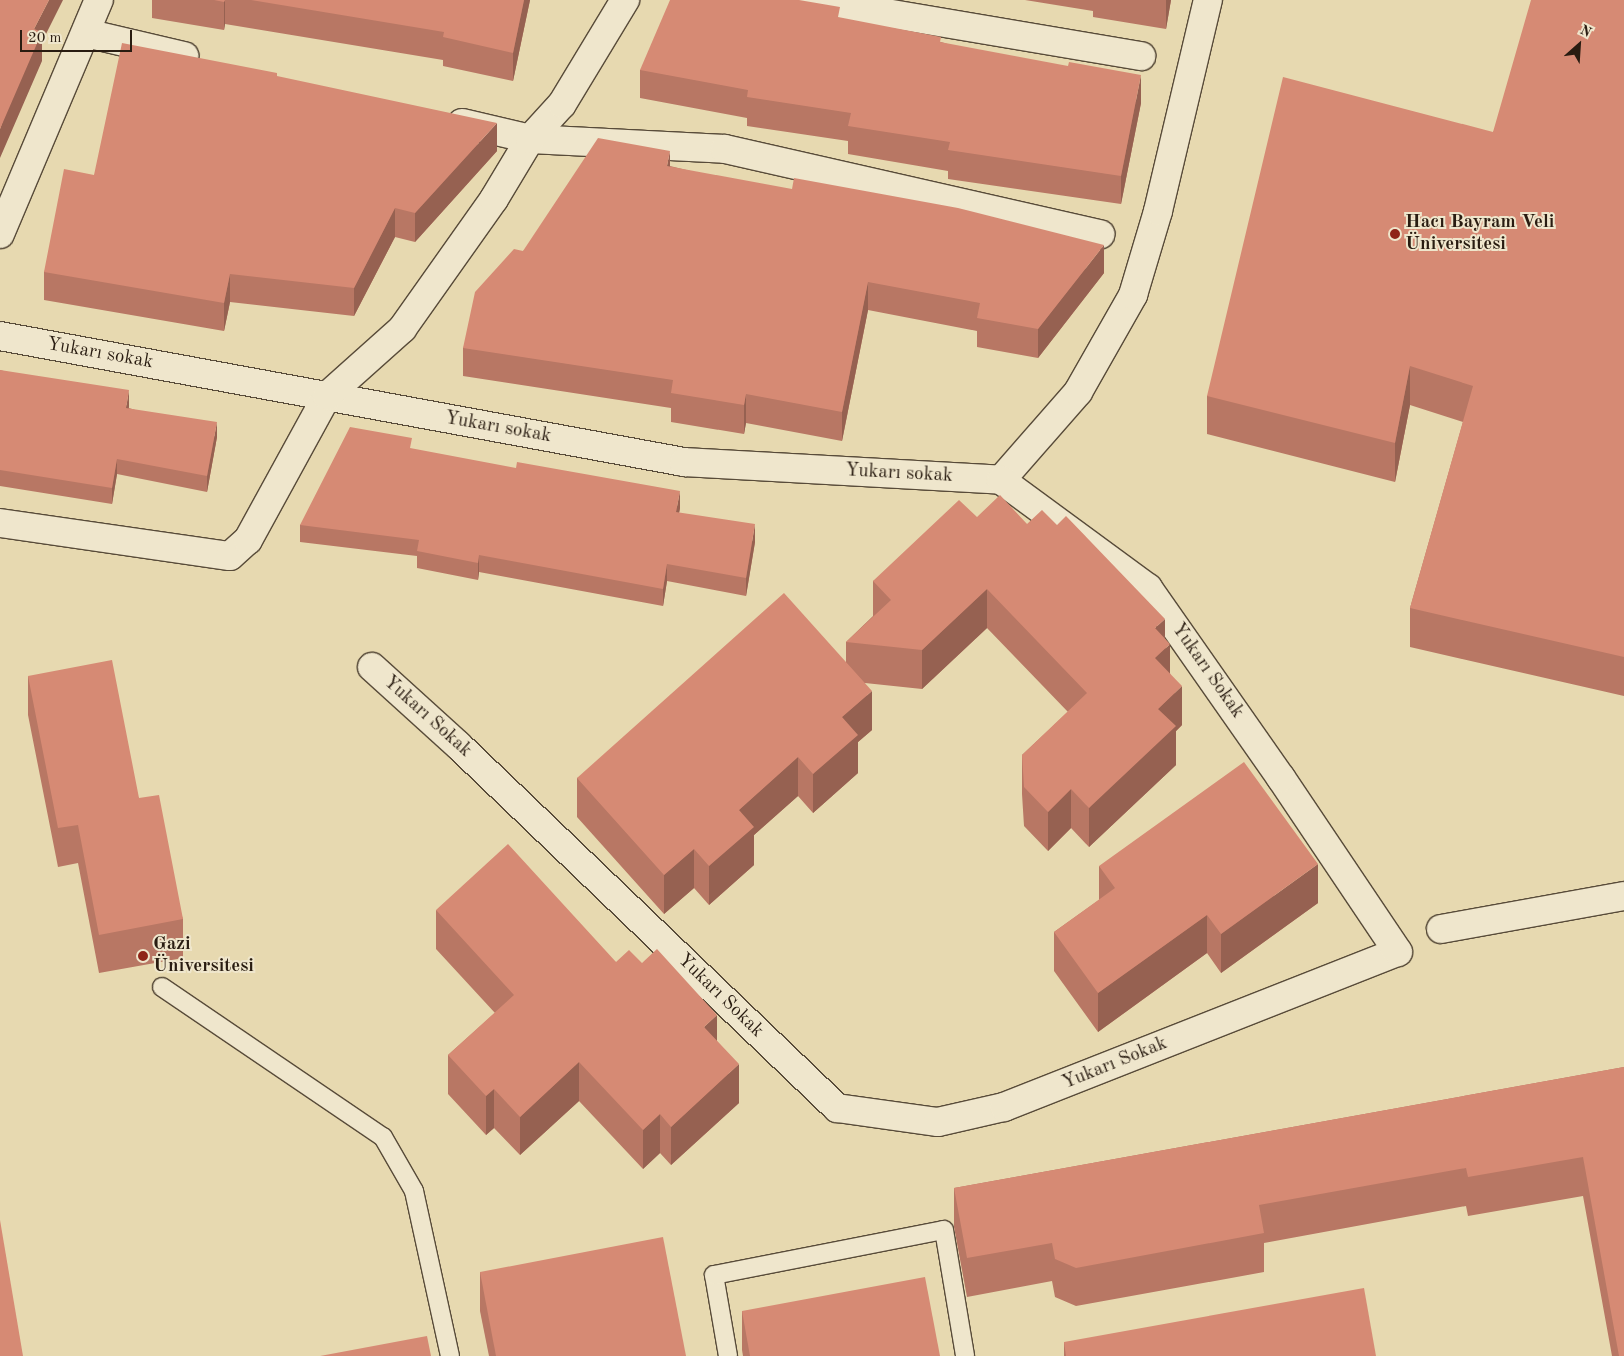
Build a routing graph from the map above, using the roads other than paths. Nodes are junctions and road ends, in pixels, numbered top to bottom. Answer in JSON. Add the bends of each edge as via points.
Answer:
{"nodes":[{"id":1,"x":99,"y":0,"type":"edge"},
{"id":2,"x":625,"y":0,"type":"edge"},
{"id":3,"x":809,"y":0,"type":"edge"},
{"id":4,"x":1208,"y":0,"type":"edge"},
{"id":5,"x":86,"y":33,"type":"junction"},
{"id":6,"x":1140,"y":56,"type":"dead end"},
{"id":7,"x":212,"y":63,"type":"edge"},
{"id":8,"x":433,"y":116,"type":"edge"},
{"id":9,"x":530,"y":139,"type":"junction"},
{"id":10,"x":0,"y":234,"type":"edge"},
{"id":11,"x":1100,"y":234,"type":"dead end"},
{"id":12,"x":0,"y":336,"type":"edge"},
{"id":13,"x":327,"y":396,"type":"junction"},
{"id":14,"x":1001,"y":480,"type":"junction"},
{"id":15,"x":0,"y":523,"type":"edge"},
{"id":16,"x":372,"y":667,"type":"dead end"},
{"id":17,"x":1624,"y":896,"type":"edge"},
{"id":18,"x":1442,"y":929,"type":"dead end"},
{"id":19,"x":162,"y":987,"type":"dead end"},
{"id":20,"x":450,"y":1356,"type":"edge"},
{"id":21,"x":728,"y":1356,"type":"edge"},
{"id":22,"x":965,"y":1356,"type":"edge"}],
"edges":[{"from":1,"to":5,"type":"street"},
{"from":2,"to":9,"type":"street","via":[[562,104]]},
{"from":3,"to":6,"type":"street"},
{"from":4,"to":14,"type":"street","via":[[1158,211],[1133,295],[1078,392]]},
{"from":5,"to":7,"type":"street"},
{"from":5,"to":10,"type":"street"},
{"from":8,"to":9,"type":"street"},
{"from":9,"to":11,"type":"street","via":[[725,149]]},
{"from":9,"to":13,"type":"street","via":[[494,199],[402,329]]},
{"from":12,"to":13,"type":"street","name":"Yukarı sokak"},
{"from":13,"to":14,"type":"street","name":"Yukarı sokak","via":[[684,462]]},
{"from":13,"to":15,"type":"street","via":[[248,540],[230,556]]},
{"from":14,"to":16,"type":"street","name":"Yukarı Sokak","via":[[1148,588],[1398,952],[1004,1107],[938,1122],[837,1108],[458,745]]},
{"from":17,"to":18,"type":"street"},
{"from":19,"to":20,"type":"lane","via":[[383,1137],[414,1191]]},
{"from":21,"to":22,"type":"lane","via":[[714,1275],[944,1230]]}]}
